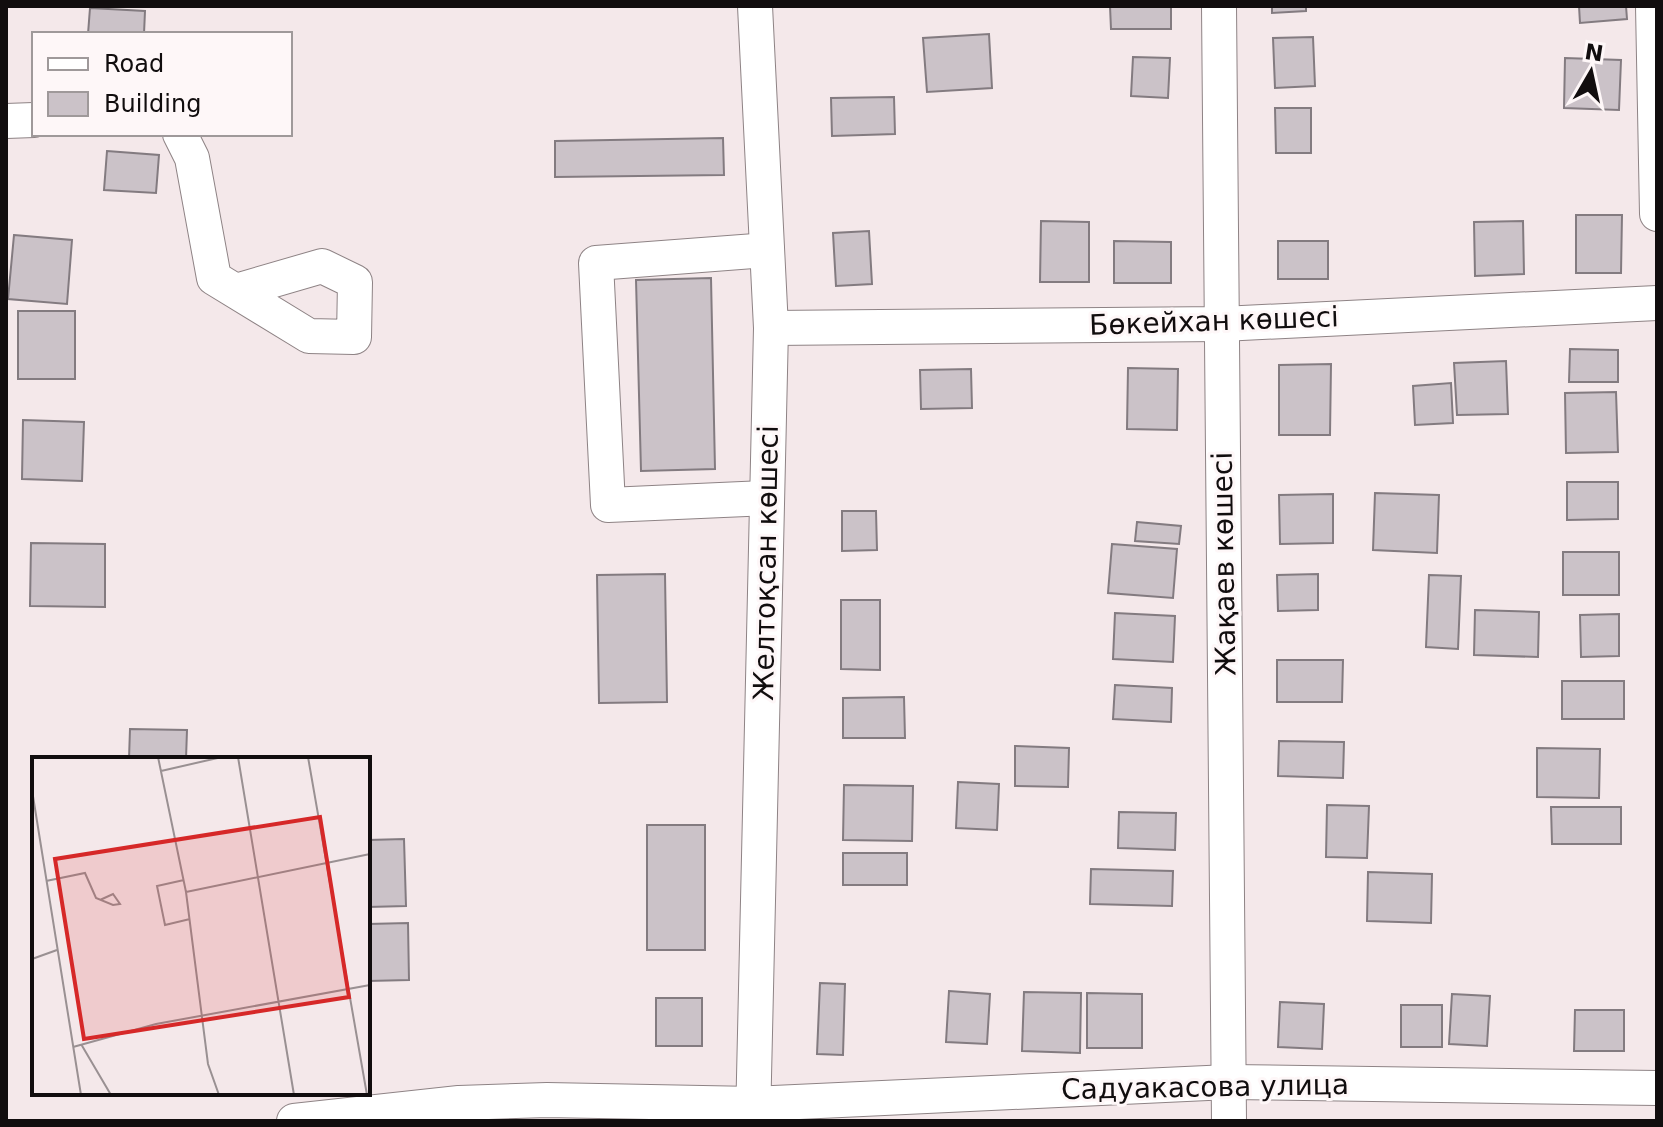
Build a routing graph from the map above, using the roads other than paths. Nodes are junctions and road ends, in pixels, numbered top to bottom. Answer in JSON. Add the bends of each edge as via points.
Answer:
{"nodes":[{"id":1,"x":755,"y":6,"type":"edge"},
{"id":2,"x":1219,"y":6,"type":"edge"},
{"id":3,"x":1653,"y":6,"type":"edge"},
{"id":4,"x":32,"y":120,"type":"edge"},
{"id":5,"x":6,"y":121,"type":"edge"},
{"id":6,"x":181,"y":136,"type":"edge"},
{"id":7,"x":1657,"y":214,"type":"edge"},
{"id":8,"x":767,"y":250,"type":"junction"},
{"id":9,"x":236,"y":291,"type":"dead end"},
{"id":10,"x":1657,"y":303,"type":"edge"},
{"id":11,"x":1222,"y":324,"type":"junction"},
{"id":12,"x":771,"y":328,"type":"junction"},
{"id":13,"x":767,"y":498,"type":"junction"},
{"id":14,"x":1229,"y":1082,"type":"junction"},
{"id":15,"x":1657,"y":1088,"type":"edge"},
{"id":16,"x":753,"y":1112,"type":"edge"},
{"id":17,"x":294,"y":1121,"type":"edge"},
{"id":18,"x":1229,"y":1121,"type":"edge"}],
"edges":[{"from":1,"to":8,"type":"street","name":"Желтоқсан көшесі"},
{"from":2,"to":11,"type":"street","name":"Жақаев көшесі"},
{"from":3,"to":7,"type":"street"},
{"from":4,"to":5,"type":"street"},
{"from":6,"to":9,"type":"street","via":[[192,158],[214,278]]},
{"from":8,"to":12,"type":"street","name":"Желтоқсан көшесі"},
{"from":8,"to":13,"type":"street","via":[[596,263],[608,505]]},
{"from":10,"to":11,"type":"street","name":"Бөкейхан көшесі"},
{"from":11,"to":12,"type":"street","name":"Бөкейхан көшесі"},
{"from":11,"to":14,"type":"street","name":"Жақаев көшесі"},
{"from":12,"to":13,"type":"street","name":"Желтоқсан көшесі"},
{"from":13,"to":16,"type":"street","name":"Желтоқсан көшесі"},
{"from":14,"to":15,"type":"street","name":"Садуакасова улица"},
{"from":14,"to":16,"type":"street","name":"Садуакасова улица"},
{"from":14,"to":18,"type":"street","name":"Жақаев көшесі"},
{"from":16,"to":17,"type":"street","name":"Садуакасова улица","via":[[547,1100],[473,1102]]}]}
